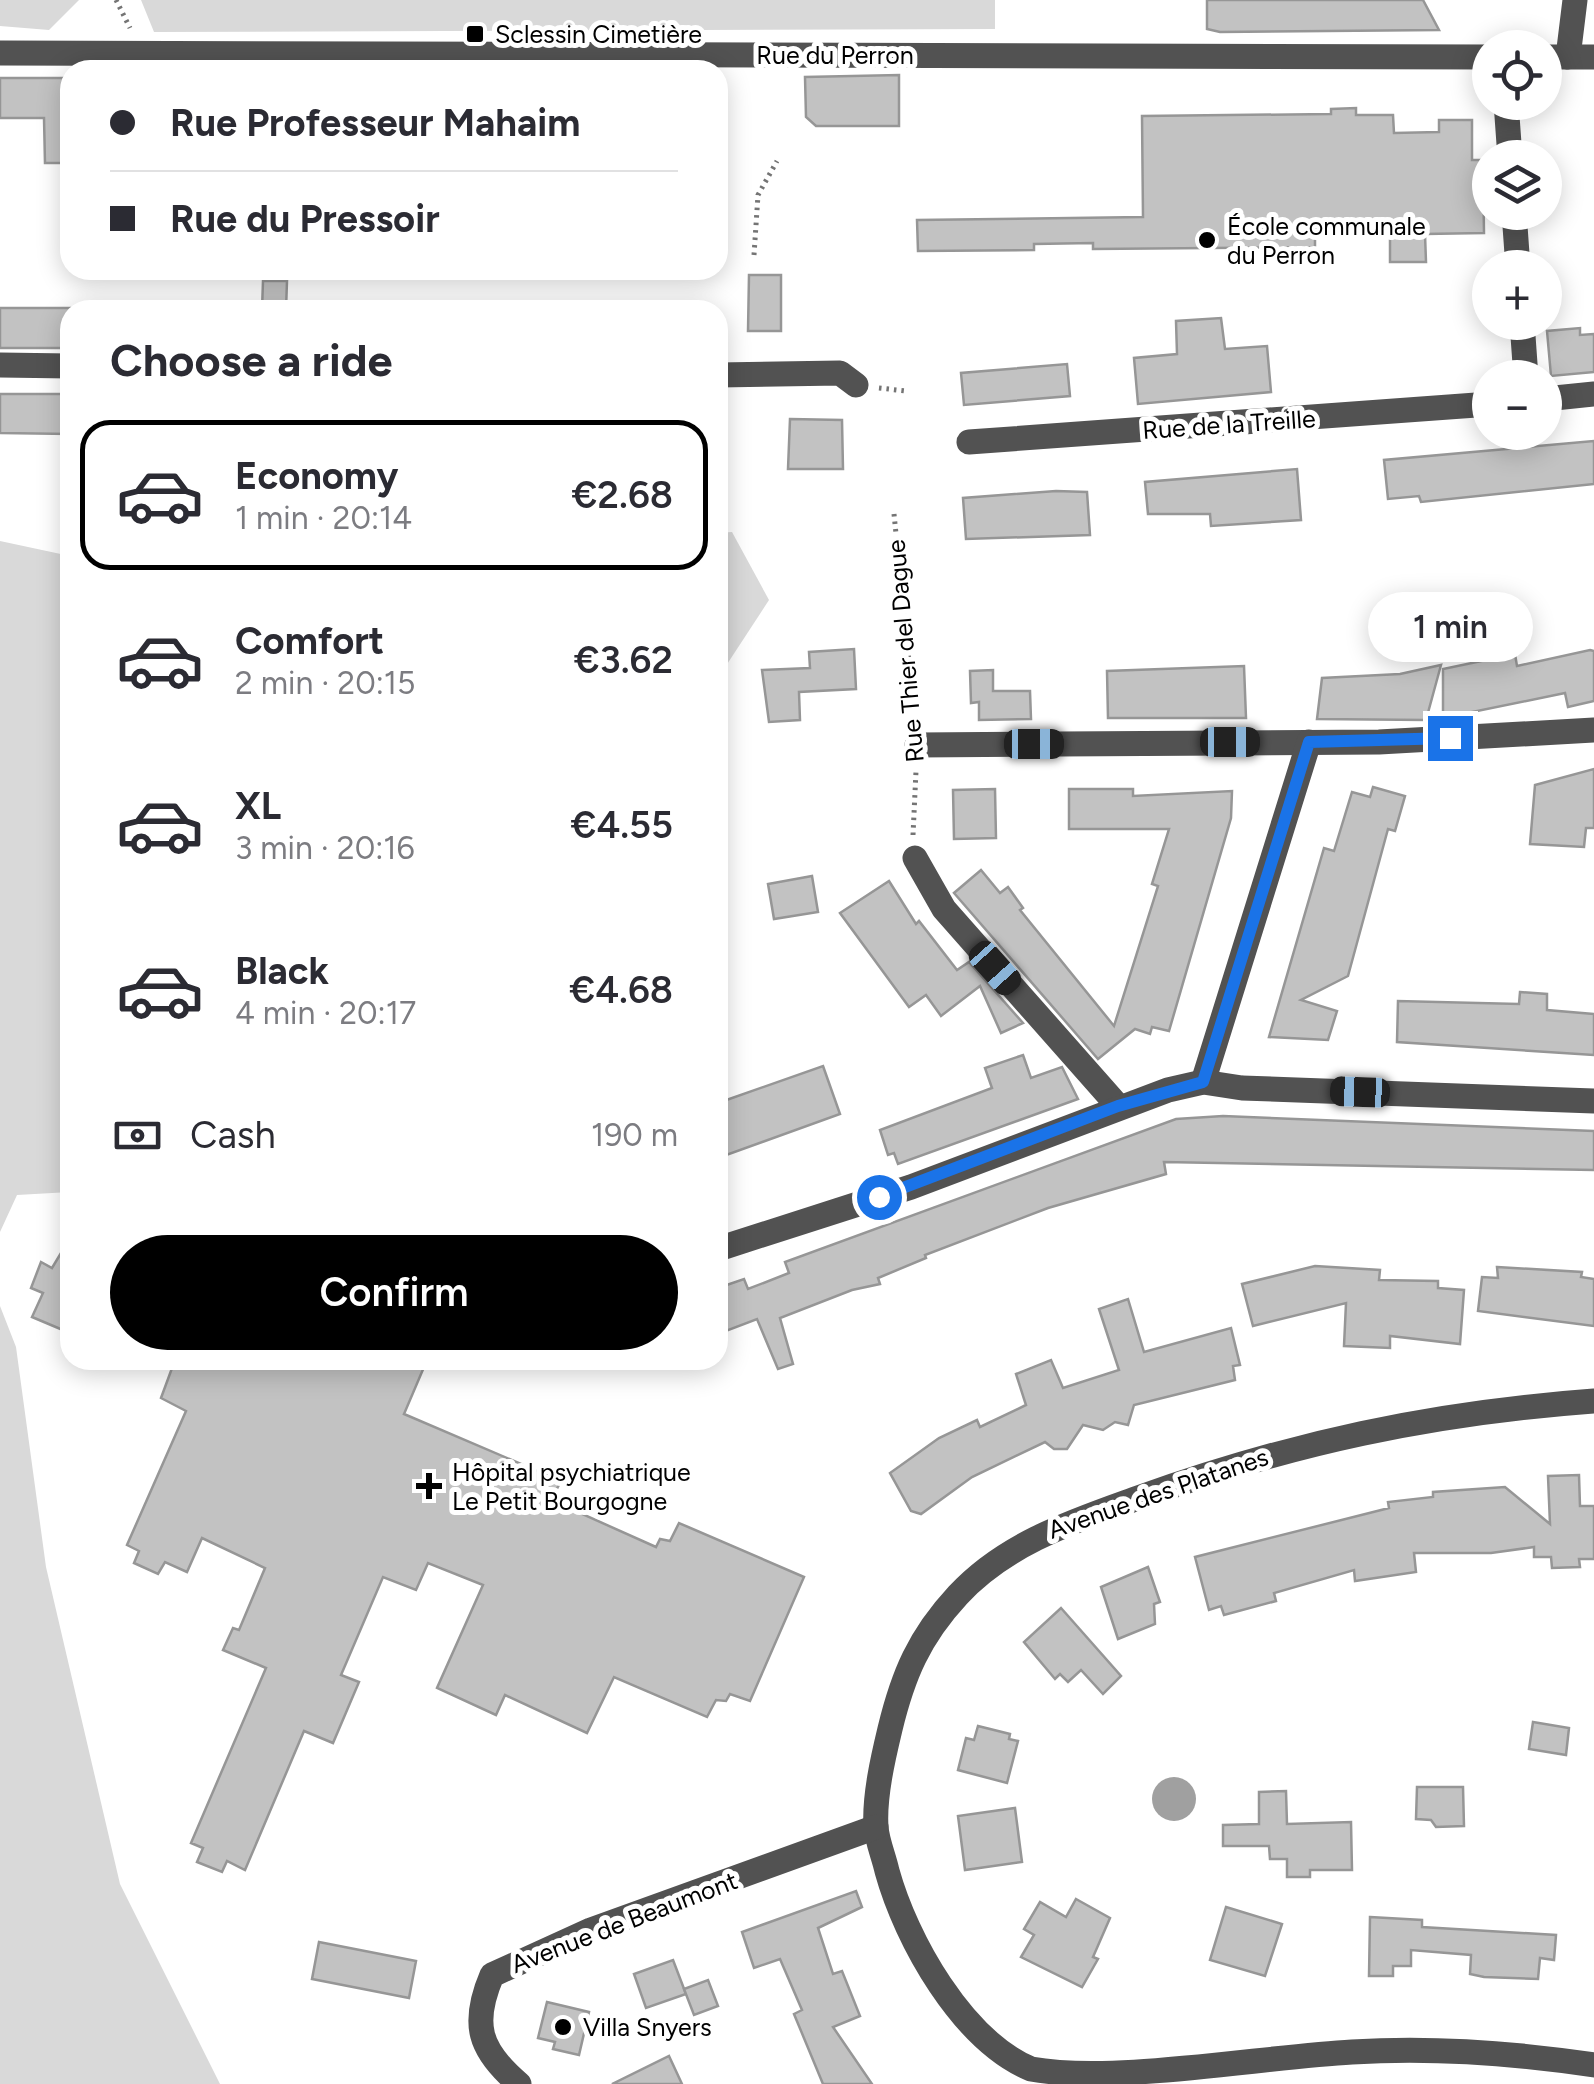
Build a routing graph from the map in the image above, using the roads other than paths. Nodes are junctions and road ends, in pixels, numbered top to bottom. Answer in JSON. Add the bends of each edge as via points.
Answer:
{"nodes":[{"id":1,"x":1575,"y":0,"type":"edge"},
{"id":2,"x":0,"y":53,"type":"edge"},
{"id":3,"x":1472,"y":57,"type":"edge"},
{"id":4,"x":1569,"y":57,"type":"edge"},
{"id":5,"x":0,"y":365,"type":"edge"},
{"id":6,"x":60,"y":366,"type":"edge"},
{"id":7,"x":728,"y":375,"type":"edge"},
{"id":8,"x":856,"y":386,"type":"dead end"},
{"id":9,"x":1594,"y":394,"type":"edge"},
{"id":10,"x":1562,"y":397,"type":"edge"},
{"id":11,"x":1472,"y":405,"type":"edge"},
{"id":12,"x":968,"y":442,"type":"dead end"},
{"id":13,"x":1594,"y":730,"type":"edge"},
{"id":14,"x":1309,"y":742,"type":"junction"},
{"id":15,"x":917,"y":745,"type":"road end"},
{"id":16,"x":914,"y":852,"type":"road end"},
{"id":17,"x":1203,"y":1082,"type":"junction"},
{"id":18,"x":1594,"y":1101,"type":"edge"},
{"id":19,"x":1118,"y":1106,"type":"junction"},
{"id":20,"x":728,"y":1247,"type":"edge"},
{"id":21,"x":1594,"y":1401,"type":"edge"},
{"id":22,"x":876,"y":1827,"type":"junction"},
{"id":23,"x":1594,"y":2065,"type":"edge"},
{"id":24,"x":519,"y":2084,"type":"edge"}],
"edges":[{"from":1,"to":4,"type":"street"},
{"from":2,"to":3,"type":"street","name":"Rue du Perron"},
{"from":5,"to":6,"type":"street"},
{"from":7,"to":8,"type":"street","via":[[840,373]]},
{"from":9,"to":10,"type":"street"},
{"from":11,"to":12,"type":"street","name":"Rue de la Treille"},
{"from":13,"to":14,"type":"street"},
{"from":14,"to":15,"type":"street"},
{"from":14,"to":17,"type":"street"},
{"from":16,"to":19,"type":"street","via":[[944,909]]},
{"from":17,"to":18,"type":"street"},
{"from":17,"to":19,"type":"street"},
{"from":19,"to":20,"type":"street","via":[[911,1187]]},
{"from":21,"to":22,"type":"street","name":"Avenue des Platanes","via":[[1490,1409],[1249,1458],[1040,1534],[959,1594],[904,1671]]},
{"from":22,"to":23,"type":"street","name":"Avenue des Platanes","via":[[902,1911],[949,2000],[1028,2068],[1104,2083],[1414,2049]]},
{"from":22,"to":24,"type":"street","name":"Avenue de Beaumont","via":[[590,1930],[492,1975],[480,2003],[480,2026],[491,2060]]}]}
